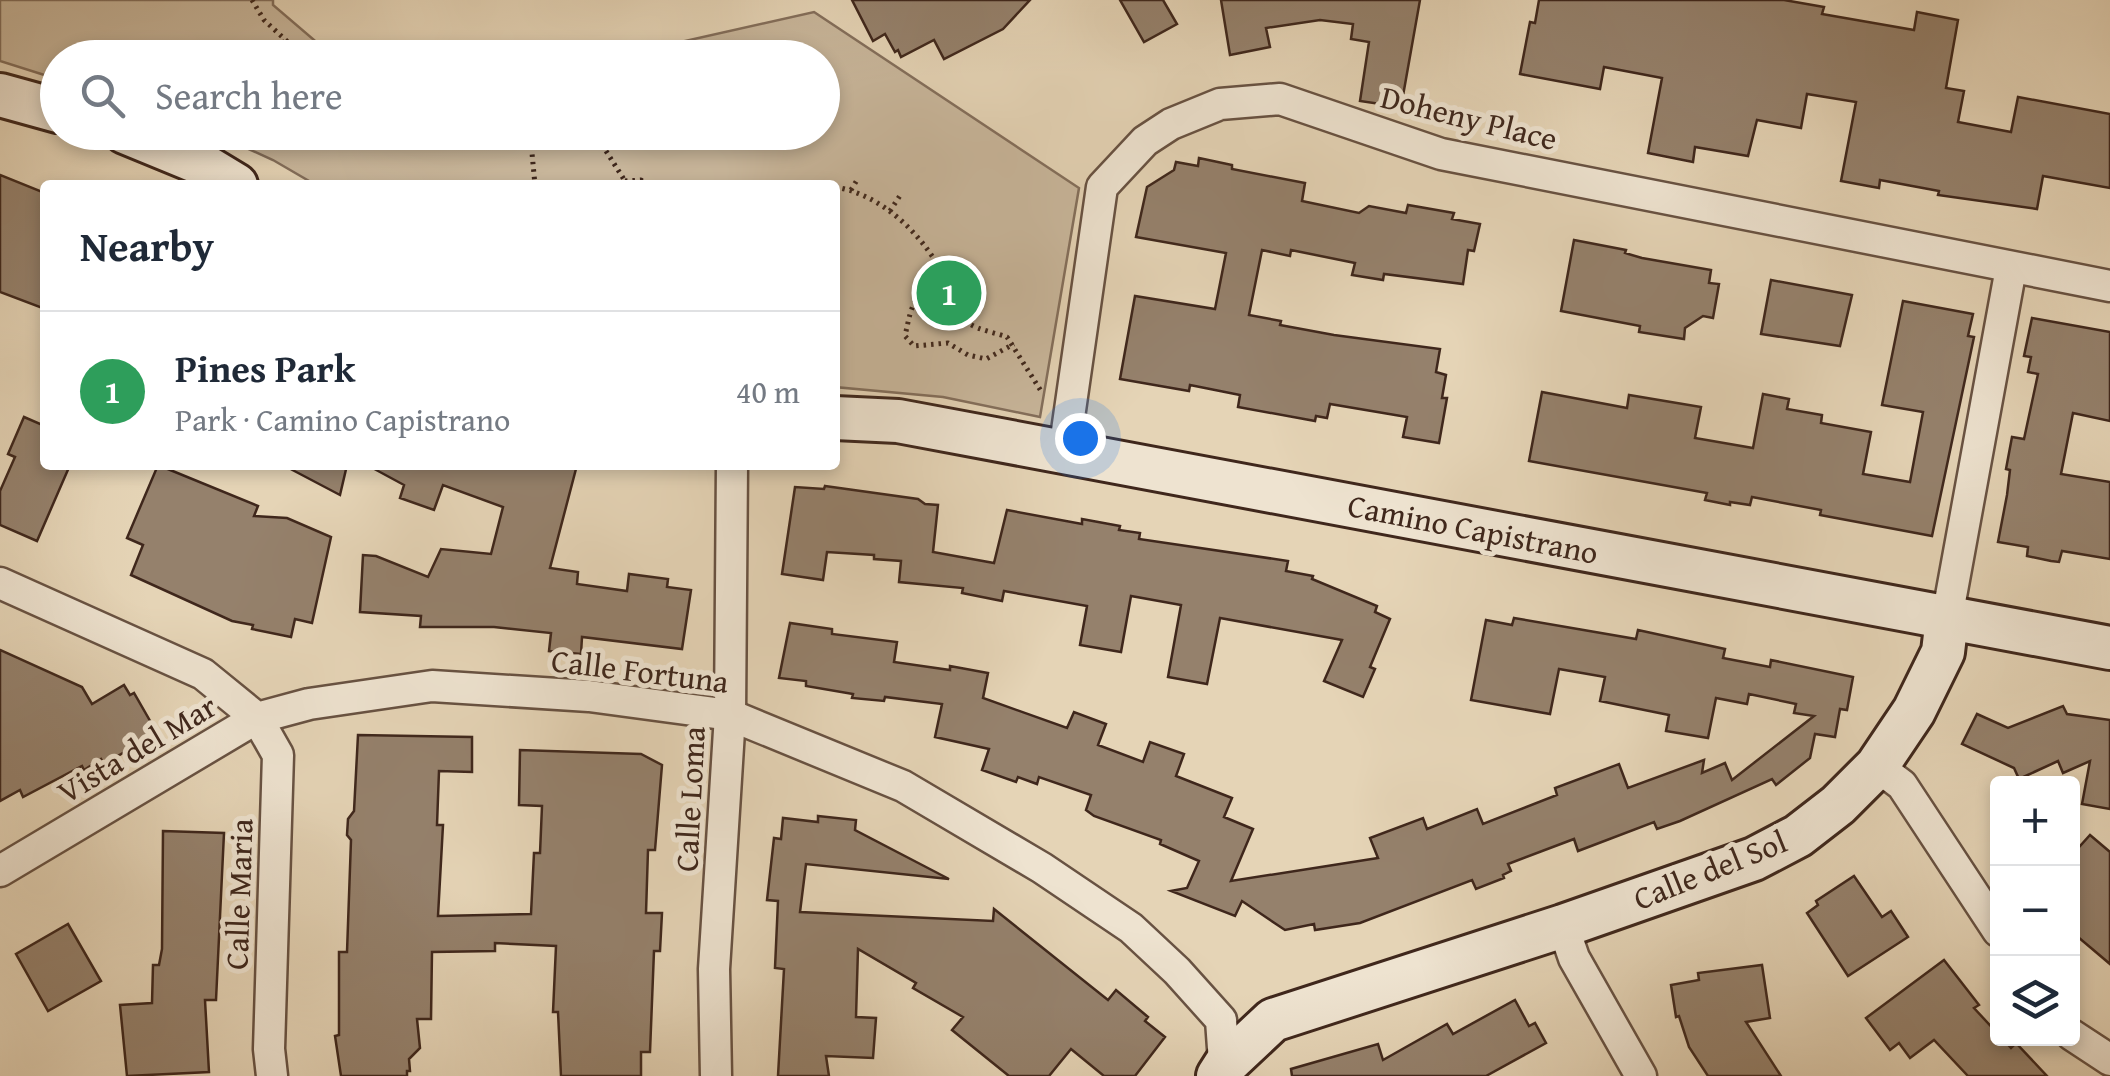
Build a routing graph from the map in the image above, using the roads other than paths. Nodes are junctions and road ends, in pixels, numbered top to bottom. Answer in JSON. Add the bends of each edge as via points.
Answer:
{"nodes":[{"id":1,"x":0,"y":95,"type":"edge"},
{"id":2,"x":40,"y":106,"type":"edge"},
{"id":3,"x":168,"y":150,"type":"edge"},
{"id":4,"x":228,"y":180,"type":"edge"},
{"id":5,"x":2011,"y":268,"type":"junction"},
{"id":6,"x":2110,"y":286,"type":"edge"},
{"id":7,"x":840,"y":418,"type":"edge"},
{"id":8,"x":1050,"y":450,"type":"junction"},
{"id":9,"x":732,"y":470,"type":"edge"},
{"id":10,"x":0,"y":583,"type":"edge"},
{"id":11,"x":1947,"y":618,"type":"junction"},
{"id":12,"x":2110,"y":648,"type":"edge"},
{"id":13,"x":730,"y":715,"type":"junction"},
{"id":14,"x":257,"y":718,"type":"junction"},
{"id":15,"x":1877,"y":766,"type":"junction"},
{"id":16,"x":0,"y":871,"type":"edge"},
{"id":17,"x":1990,"y":919,"type":"edge"},
{"id":18,"x":1564,"y":926,"type":"junction"},
{"id":19,"x":2080,"y":1039,"type":"edge"},
{"id":20,"x":2110,"y":1060,"type":"edge"},
{"id":21,"x":1223,"y":1072,"type":"edge"},
{"id":22,"x":272,"y":1076,"type":"edge"},
{"id":23,"x":716,"y":1076,"type":"edge"},
{"id":24,"x":1641,"y":1076,"type":"edge"}],
"edges":[{"from":1,"to":2,"type":"main road"},
{"from":3,"to":4,"type":"main road"},
{"from":5,"to":6,"type":"street","name":"Doheny Place"},
{"from":5,"to":8,"type":"street","name":"Doheny Place","via":[[1441,154],[1280,99],[1220,104],[1145,141],[1102,187]]},
{"from":5,"to":11,"type":"street","name":"Calle del Sol"},
{"from":7,"to":8,"type":"main road","name":"Camino Capistrano","via":[[898,422]]},
{"from":8,"to":11,"type":"main road","name":"Camino Capistrano"},
{"from":9,"to":13,"type":"street","name":"Calle Loma"},
{"from":10,"to":14,"type":"street","via":[[203,674]]},
{"from":11,"to":12,"type":"main road","name":"Camino Capistrano"},
{"from":11,"to":15,"type":"main road","name":"Calle del Sol","via":[[1943,652]]},
{"from":13,"to":14,"type":"street","name":"Calle Fortuna","via":[[589,696],[432,686]]},
{"from":13,"to":21,"type":"street","name":"Calle Fortuna","via":[[903,786],[1131,928],[1220,1020]]},
{"from":13,"to":23,"type":"street","name":"Calle Loma","via":[[714,969]]},
{"from":14,"to":16,"type":"street","name":"Vista del Mar"},
{"from":14,"to":22,"type":"street","name":"Calle Maria","via":[[278,755]]},
{"from":15,"to":17,"type":"street","via":[[1902,785]]},
{"from":15,"to":18,"type":"main road","name":"Calle del Sol","via":[[1798,836],[1754,859]]},
{"from":18,"to":21,"type":"main road","name":"Calle del Sol","via":[[1273,1020]]},
{"from":18,"to":24,"type":"street","via":[[1574,958]]},
{"from":19,"to":20,"type":"street"}]}
